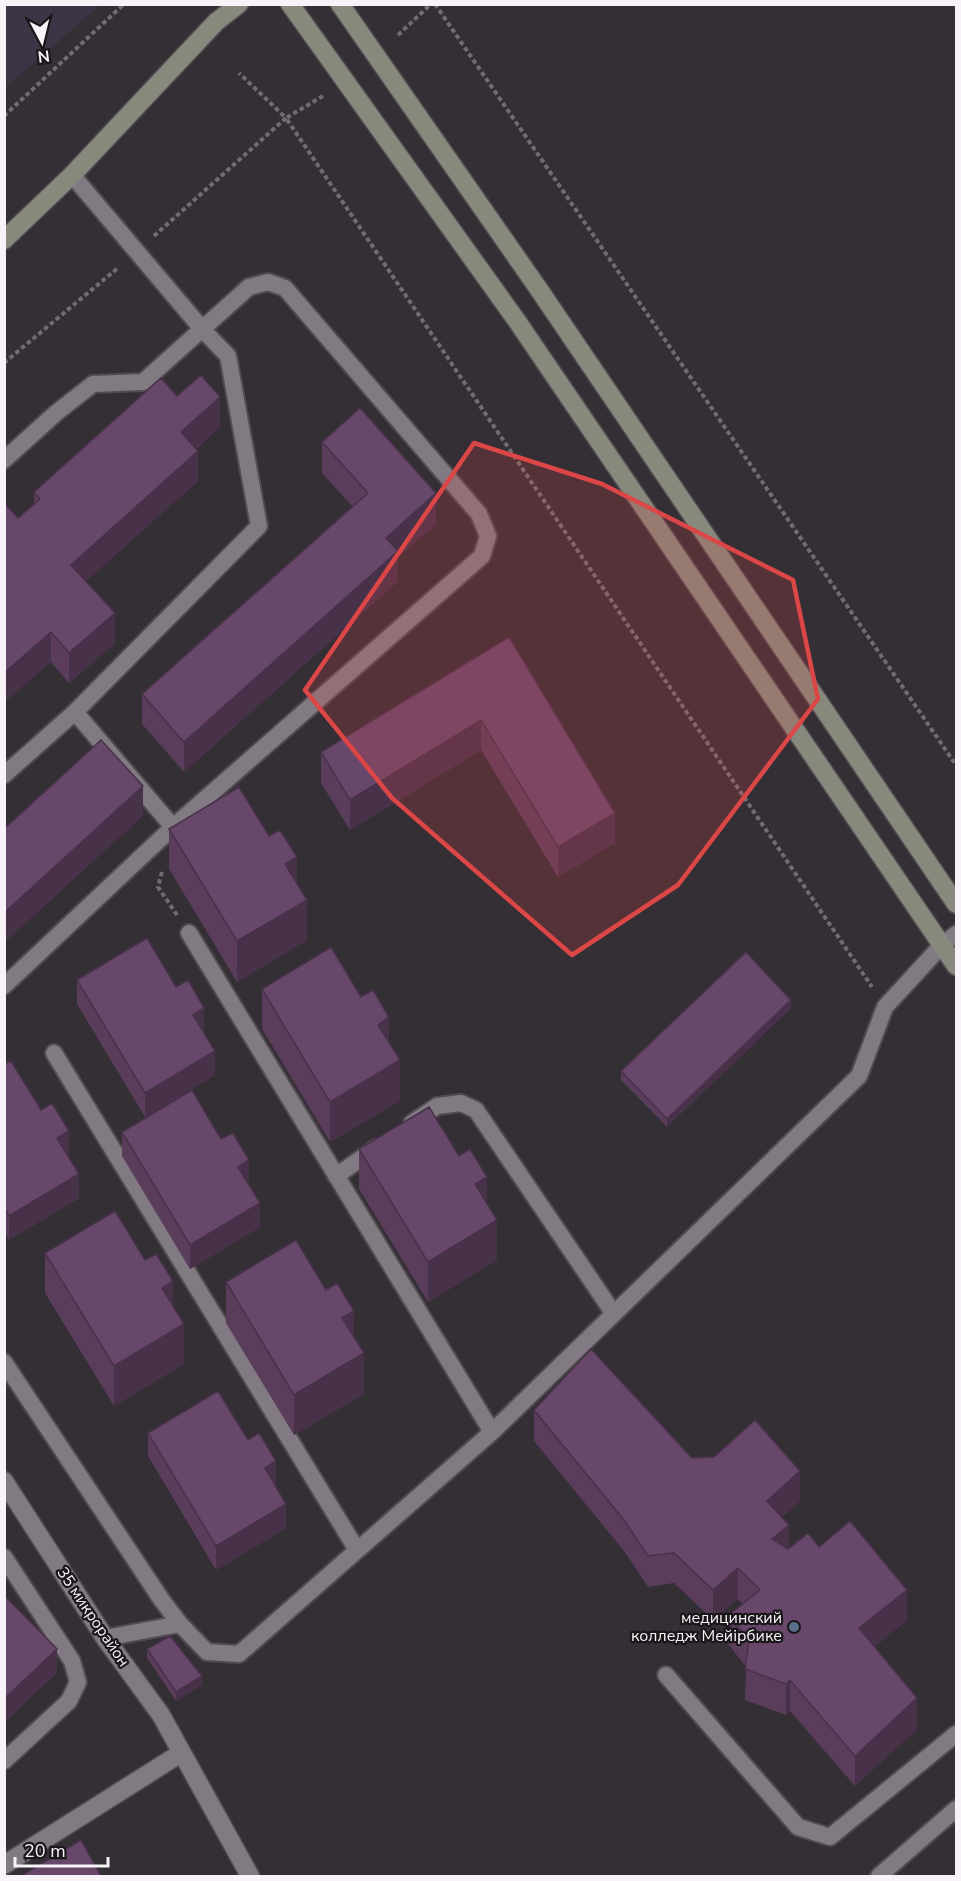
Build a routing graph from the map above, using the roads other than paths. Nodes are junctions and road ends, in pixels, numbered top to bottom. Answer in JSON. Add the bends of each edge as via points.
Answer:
{"nodes":[{"id":1,"x":226,"y":4,"type":"edge"},
{"id":2,"x":239,"y":4,"type":"edge"},
{"id":3,"x":290,"y":4,"type":"edge"},
{"id":4,"x":340,"y":4,"type":"edge"},
{"id":5,"x":216,"y":22,"type":"junction"},
{"id":6,"x":72,"y":175,"type":"junction"},
{"id":7,"x":4,"y":240,"type":"edge"},
{"id":8,"x":203,"y":330,"type":"junction"},
{"id":9,"x":4,"y":460,"type":"edge"},
{"id":10,"x":75,"y":712,"type":"junction"},
{"id":11,"x":4,"y":775,"type":"edge"},
{"id":12,"x":173,"y":827,"type":"junction"},
{"id":13,"x":957,"y":904,"type":"edge"},
{"id":14,"x":189,"y":933,"type":"road end"},
{"id":15,"x":957,"y":934,"type":"edge"},
{"id":16,"x":942,"y":945,"type":"junction"},
{"id":17,"x":957,"y":966,"type":"edge"},
{"id":18,"x":4,"y":986,"type":"edge"},
{"id":19,"x":54,"y":1053,"type":"dead end"},
{"id":20,"x":336,"y":1176,"type":"junction"},
{"id":21,"x":614,"y":1314,"type":"junction"},
{"id":22,"x":4,"y":1362,"type":"edge"},
{"id":23,"x":492,"y":1432,"type":"junction"},
{"id":24,"x":4,"y":1481,"type":"edge"},
{"id":25,"x":357,"y":1550,"type":"junction"},
{"id":26,"x":4,"y":1557,"type":"edge"},
{"id":27,"x":180,"y":1624,"type":"junction"},
{"id":28,"x":105,"y":1638,"type":"junction"},
{"id":29,"x":666,"y":1675,"type":"dead end"},
{"id":30,"x":957,"y":1734,"type":"edge"},
{"id":31,"x":182,"y":1754,"type":"junction"},
{"id":32,"x":4,"y":1761,"type":"edge"},
{"id":33,"x":957,"y":1809,"type":"edge"},
{"id":34,"x":4,"y":1865,"type":"edge"},
{"id":35,"x":250,"y":1876,"type":"edge"},
{"id":36,"x":879,"y":1876,"type":"edge"}],
"edges":[{"from":1,"to":5,"type":"main road"},
{"from":2,"to":5,"type":"main road"},
{"from":3,"to":16,"type":"main road","via":[[517,321]]},
{"from":4,"to":13,"type":"main road"},
{"from":5,"to":6,"type":"main road"},
{"from":6,"to":7,"type":"main road"},
{"from":6,"to":8,"type":"lane"},
{"from":8,"to":9,"type":"lane","via":[[143,382],[93,384]]},
{"from":8,"to":10,"type":"lane","via":[[228,356],[259,526]]},
{"from":8,"to":12,"type":"lane","via":[[249,287],[268,282],[285,288],[479,514],[488,536],[482,556]]},
{"from":10,"to":11,"type":"lane"},
{"from":10,"to":12,"type":"lane"},
{"from":12,"to":18,"type":"lane"},
{"from":14,"to":20,"type":"lane"},
{"from":15,"to":16,"type":"lane"},
{"from":16,"to":17,"type":"main road"},
{"from":16,"to":21,"type":"lane","via":[[885,1007],[859,1076]]},
{"from":19,"to":25,"type":"lane"},
{"from":20,"to":21,"type":"lane","via":[[437,1106],[460,1103],[476,1110]]},
{"from":20,"to":23,"type":"lane"},
{"from":21,"to":23,"type":"lane"},
{"from":22,"to":27,"type":"lane"},
{"from":23,"to":25,"type":"lane"},
{"from":24,"to":28,"type":"street","name":"35 микрорайон"},
{"from":25,"to":27,"type":"lane","via":[[239,1654],[207,1652]]},
{"from":26,"to":32,"type":"lane","via":[[72,1661],[78,1682],[69,1701]]},
{"from":27,"to":28,"type":"lane"},
{"from":28,"to":31,"type":"street","name":"35 микрорайон","via":[[160,1715]]},
{"from":29,"to":30,"type":"lane","via":[[798,1827],[830,1837]]},
{"from":31,"to":34,"type":"street"},
{"from":31,"to":35,"type":"street","name":"35 микрорайон"},
{"from":33,"to":36,"type":"lane"}]}
